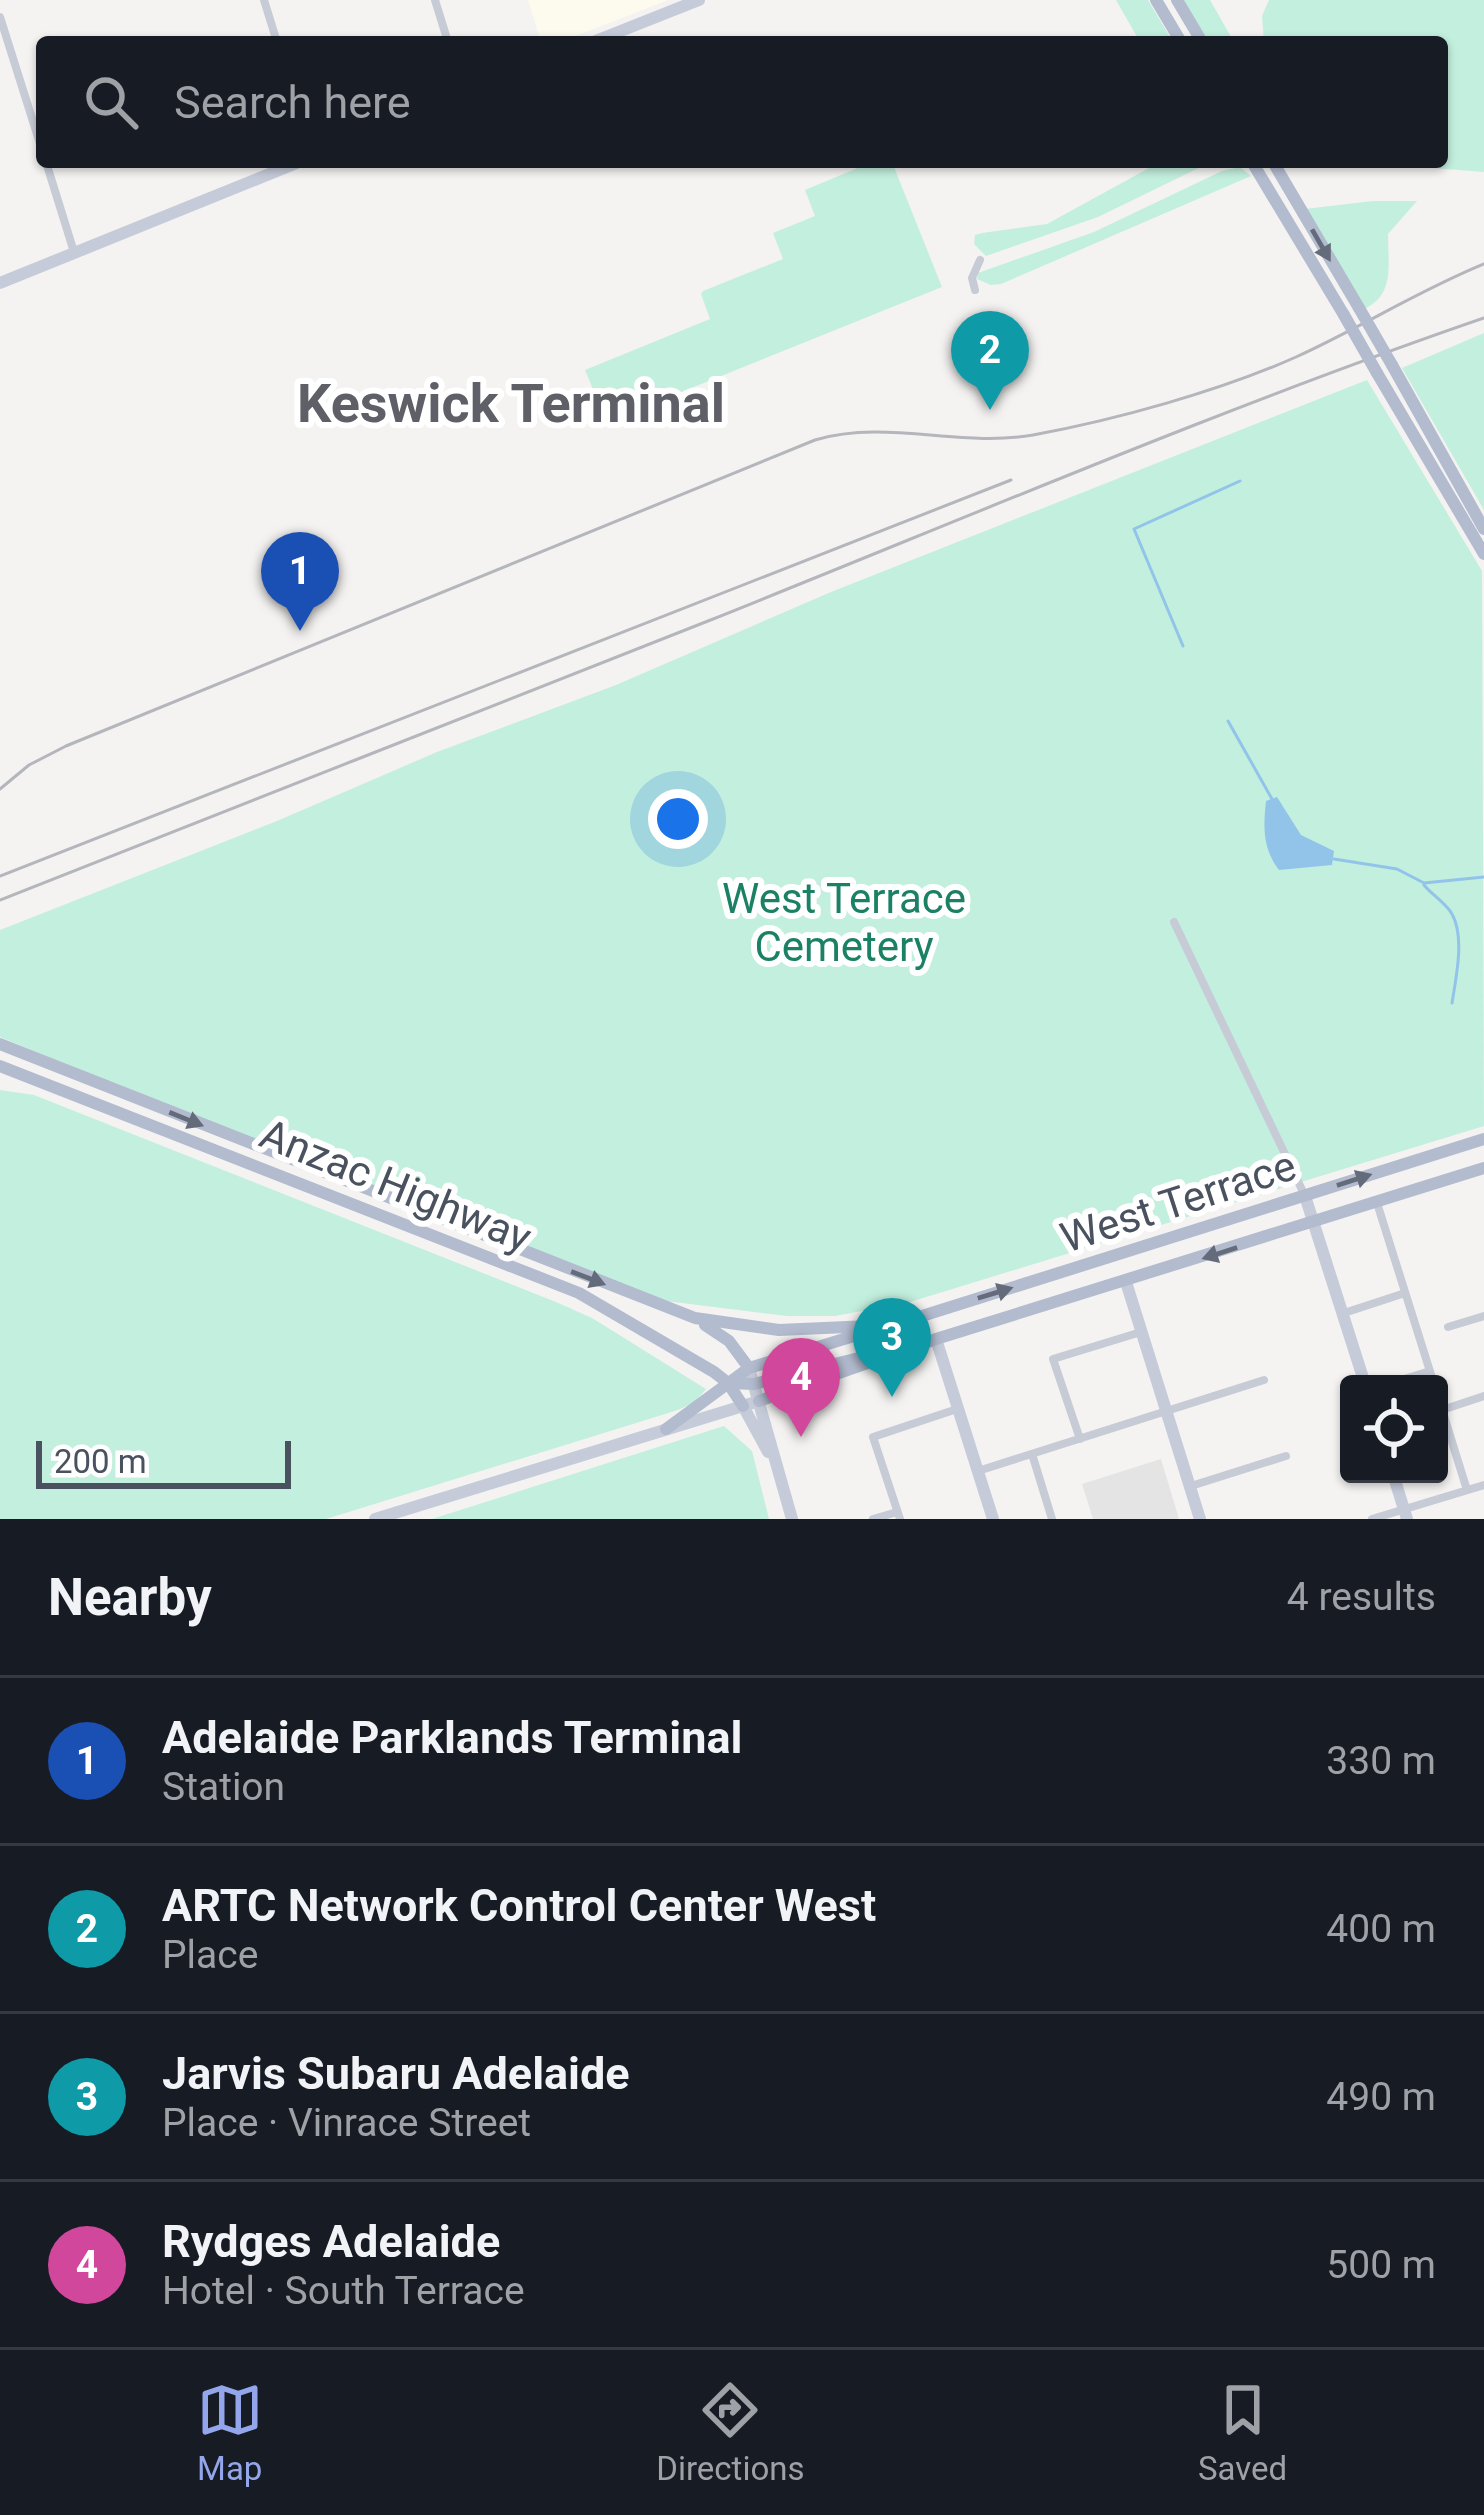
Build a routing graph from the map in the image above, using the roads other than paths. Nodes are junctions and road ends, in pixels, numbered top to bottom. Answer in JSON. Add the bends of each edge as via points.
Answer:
{"nodes":[{"id":1,"x":264,"y":0,"type":"edge"},
{"id":2,"x":435,"y":0,"type":"edge"},
{"id":3,"x":699,"y":0,"type":"edge"},
{"id":4,"x":1156,"y":0,"type":"edge"},
{"id":5,"x":1177,"y":0,"type":"edge"},
{"id":6,"x":0,"y":17,"type":"edge"},
{"id":7,"x":275,"y":36,"type":"edge"},
{"id":8,"x":446,"y":36,"type":"edge"},
{"id":9,"x":608,"y":36,"type":"edge"},
{"id":10,"x":1177,"y":36,"type":"edge"},
{"id":11,"x":1198,"y":36,"type":"edge"},
{"id":12,"x":36,"y":131,"type":"edge"},
{"id":13,"x":48,"y":168,"type":"edge"},
{"id":14,"x":284,"y":168,"type":"edge"},
{"id":15,"x":1256,"y":168,"type":"edge"},
{"id":16,"x":1277,"y":168,"type":"edge"},
{"id":17,"x":75,"y":254,"type":"junction"},
{"id":18,"x":980,"y":260,"type":"dead end"},
{"id":19,"x":0,"y":283,"type":"edge"},
{"id":20,"x":975,"y":290,"type":"dead end"},
{"id":21,"x":1484,"y":529,"type":"edge"},
{"id":22,"x":1484,"y":554,"type":"edge"},
{"id":23,"x":1174,"y":922,"type":"dead end"},
{"id":24,"x":0,"y":1044,"type":"edge"},
{"id":25,"x":0,"y":1066,"type":"edge"},
{"id":26,"x":136,"y":1099,"type":"junction"},
{"id":27,"x":130,"y":1115,"type":"junction"},
{"id":28,"x":1484,"y":1139,"type":"edge"},
{"id":29,"x":1484,"y":1168,"type":"edge"},
{"id":30,"x":1305,"y":1196,"type":"junction"},
{"id":31,"x":1376,"y":1201,"type":"junction"},
{"id":32,"x":1314,"y":1223,"type":"junction"},
{"id":33,"x":1118,"y":1255,"type":"junction"},
{"id":34,"x":1126,"y":1282,"type":"junction"},
{"id":35,"x":1405,"y":1293,"type":"junction"},
{"id":36,"x":1342,"y":1313,"type":"junction"},
{"id":37,"x":1484,"y":1316,"type":"edge"},
{"id":38,"x":694,"y":1318,"type":"junction"},
{"id":39,"x":892,"y":1325,"type":"junction"},
{"id":40,"x":1448,"y":1328,"type":"dead end"},
{"id":41,"x":1142,"y":1332,"type":"junction"},
{"id":42,"x":936,"y":1339,"type":"junction"},
{"id":43,"x":749,"y":1368,"type":"junction"},
{"id":44,"x":1430,"y":1371,"type":"junction"},
{"id":45,"x":1362,"y":1375,"type":"edge"},
{"id":46,"x":1417,"y":1375,"type":"edge"},
{"id":47,"x":1431,"y":1375,"type":"edge"},
{"id":48,"x":1264,"y":1380,"type":"dead end"},
{"id":49,"x":728,"y":1383,"type":"junction"},
{"id":50,"x":754,"y":1384,"type":"junction"},
{"id":51,"x":1484,"y":1396,"type":"edge"},
{"id":52,"x":759,"y":1401,"type":"junction"},
{"id":53,"x":1448,"y":1404,"type":"edge"},
{"id":54,"x":743,"y":1406,"type":"junction"},
{"id":55,"x":958,"y":1409,"type":"junction"},
{"id":56,"x":1166,"y":1411,"type":"junction"},
{"id":57,"x":717,"y":1414,"type":"junction"},
{"id":58,"x":1448,"y":1428,"type":"edge"},
{"id":59,"x":666,"y":1430,"type":"junction"},
{"id":60,"x":755,"y":1431,"type":"junction"},
{"id":61,"x":1080,"y":1439,"type":"junction"},
{"id":62,"x":1031,"y":1454,"type":"junction"},
{"id":63,"x":1286,"y":1456,"type":"dead end"},
{"id":64,"x":774,"y":1463,"type":"junction"},
{"id":65,"x":978,"y":1471,"type":"junction"},
{"id":66,"x":1396,"y":1483,"type":"edge"},
{"id":67,"x":1484,"y":1485,"type":"edge"},
{"id":68,"x":1190,"y":1486,"type":"junction"},
{"id":69,"x":1467,"y":1490,"type":"junction"},
{"id":70,"x":1406,"y":1514,"type":"edge"},
{"id":71,"x":898,"y":1515,"type":"edge"},
{"id":72,"x":375,"y":1519,"type":"edge"},
{"id":73,"x":792,"y":1519,"type":"edge"},
{"id":74,"x":873,"y":1519,"type":"edge"},
{"id":75,"x":993,"y":1519,"type":"edge"},
{"id":76,"x":1052,"y":1519,"type":"edge"},
{"id":77,"x":1200,"y":1519,"type":"edge"},
{"id":78,"x":1372,"y":1519,"type":"edge"}],
"edges":[{"from":1,"to":7,"type":"street"},
{"from":2,"to":8,"type":"street"},
{"from":3,"to":9,"type":"main road"},
{"from":4,"to":10,"type":"main road"},
{"from":5,"to":11,"type":"main road"},
{"from":6,"to":12,"type":"street"},
{"from":13,"to":17,"type":"street"},
{"from":14,"to":17,"type":"main road"},
{"from":15,"to":22,"type":"main road","bridge":true},
{"from":16,"to":21,"type":"main road","one_way":true,"bridge":true},
{"from":17,"to":19,"type":"main road"},
{"from":18,"to":20,"type":"street"},
{"from":23,"to":30,"type":"street"},
{"from":24,"to":26,"type":"main road","name":"Anzac Highway"},
{"from":25,"to":27,"type":"main road","name":"Anzac Highway"},
{"from":26,"to":27,"type":"main road"},
{"from":26,"to":38,"type":"main road","name":"Anzac Highway","one_way":true},
{"from":27,"to":49,"type":"main road","name":"Anzac Highway","via":[[578,1293]]},
{"from":30,"to":28,"type":"main road","name":"West Terrace","one_way":true},
{"from":29,"to":31,"type":"main road","name":"West Terrace"},
{"from":30,"to":32,"type":"main road"},
{"from":30,"to":33,"type":"main road","name":"West Terrace"},
{"from":31,"to":32,"type":"main road","name":"West Terrace"},
{"from":31,"to":35,"type":"street"},
{"from":32,"to":34,"type":"main road","name":"West Terrace","one_way":true},
{"from":32,"to":36,"type":"main road"},
{"from":33,"to":34,"type":"main road"},
{"from":39,"to":33,"type":"main road","name":"West Terrace","one_way":true},
{"from":34,"to":41,"type":"main road"},
{"from":34,"to":42,"type":"main road","name":"West Terrace"},
{"from":35,"to":36,"type":"street"},
{"from":35,"to":44,"type":"street"},
{"from":36,"to":45,"type":"main road"},
{"from":37,"to":40,"type":"street"},
{"from":38,"to":39,"type":"main road","name":"West Terrace","via":[[779,1330]]},
{"from":38,"to":43,"type":"main road","via":[[729,1341]]},
{"from":39,"to":43,"type":"main road","name":"West Terrace"},
{"from":41,"to":56,"type":"main road"},
{"from":41,"to":61,"type":"street","via":[[1053,1359]]},
{"from":42,"to":50,"type":"main road","name":"West Terrace"},
{"from":42,"to":52,"type":"main road","name":"West Terrace"},
{"from":42,"to":55,"type":"main road"},
{"from":43,"to":49,"type":"main road","name":"West Terrace"},
{"from":43,"to":50,"type":"main road"},
{"from":44,"to":46,"type":"street"},
{"from":44,"to":47,"type":"street"},
{"from":48,"to":56,"type":"street"},
{"from":49,"to":50,"type":"main road","name":"West Terrace"},
{"from":49,"to":54,"type":"main road","name":"Anzac Highway"},
{"from":49,"to":59,"type":"main road"},
{"from":50,"to":52,"type":"main road"},
{"from":51,"to":53,"type":"street"},
{"from":52,"to":54,"type":"main road"},
{"from":52,"to":64,"type":"main road"},
{"from":54,"to":57,"type":"main road"},
{"from":54,"to":60,"type":"main road"},
{"from":55,"to":65,"type":"main road"},
{"from":55,"to":71,"type":"street","via":[[873,1436]]},
{"from":56,"to":61,"type":"street"},
{"from":56,"to":68,"type":"main road"},
{"from":57,"to":59,"type":"main road"},
{"from":57,"to":60,"type":"main road"},
{"from":58,"to":69,"type":"street"},
{"from":59,"to":72,"type":"main road"},
{"from":60,"to":64,"type":"main road"},
{"from":61,"to":62,"type":"street"},
{"from":62,"to":65,"type":"street"},
{"from":62,"to":76,"type":"street"},
{"from":63,"to":68,"type":"street"},
{"from":64,"to":73,"type":"main road"},
{"from":65,"to":75,"type":"main road"},
{"from":66,"to":70,"type":"main road"},
{"from":67,"to":69,"type":"street"},
{"from":68,"to":77,"type":"main road"},
{"from":69,"to":70,"type":"street"},
{"from":70,"to":78,"type":"street"},
{"from":71,"to":74,"type":"street"}]}
